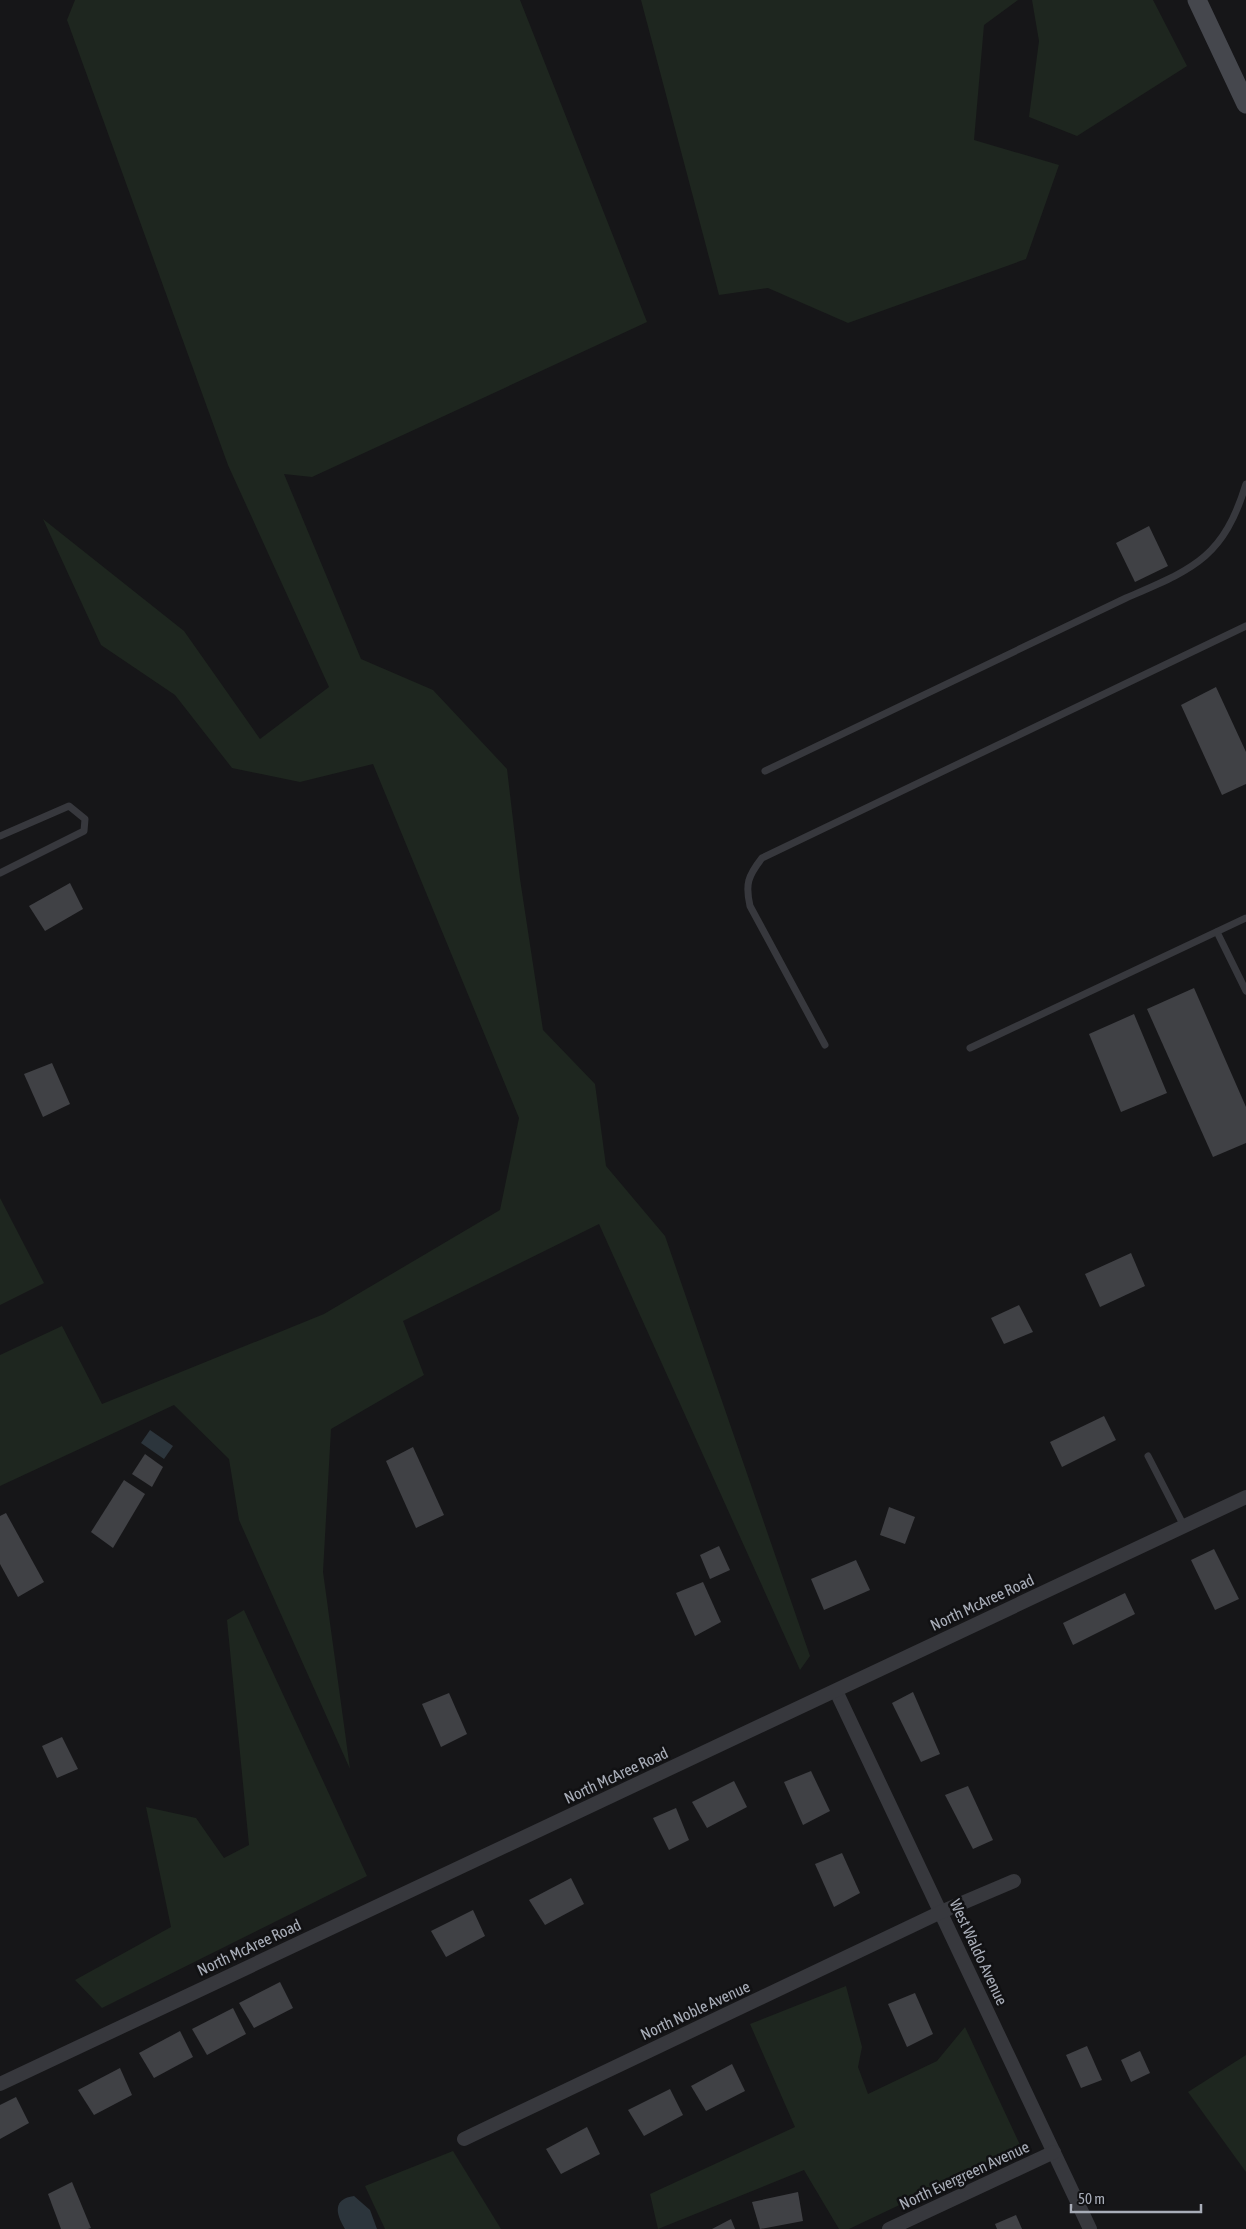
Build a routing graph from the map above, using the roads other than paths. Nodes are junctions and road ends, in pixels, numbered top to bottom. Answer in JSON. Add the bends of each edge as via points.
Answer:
{"nodes":[{"id":1,"x":1197,"y":0,"type":"edge"},
{"id":2,"x":1246,"y":104,"type":"edge"},
{"id":3,"x":1246,"y":484,"type":"edge"},
{"id":4,"x":1246,"y":626,"type":"edge"},
{"id":5,"x":764,"y":771,"type":"dead end"},
{"id":6,"x":0,"y":836,"type":"edge"},
{"id":7,"x":0,"y":873,"type":"edge"},
{"id":8,"x":1246,"y":918,"type":"edge"},
{"id":9,"x":1217,"y":932,"type":"junction"},
{"id":10,"x":1246,"y":991,"type":"edge"},
{"id":11,"x":825,"y":1045,"type":"dead end"},
{"id":12,"x":970,"y":1048,"type":"dead end"},
{"id":13,"x":1148,"y":1456,"type":"dead end"},
{"id":14,"x":1246,"y":1497,"type":"edge"},
{"id":15,"x":1184,"y":1526,"type":"junction"},
{"id":16,"x":836,"y":1691,"type":"junction"},
{"id":17,"x":1014,"y":1880,"type":"dead end"},
{"id":18,"x":941,"y":1912,"type":"junction"},
{"id":19,"x":0,"y":2084,"type":"edge"},
{"id":20,"x":464,"y":2139,"type":"dead end"},
{"id":21,"x":1054,"y":2152,"type":"junction"},
{"id":22,"x":888,"y":2229,"type":"edge"},
{"id":23,"x":1090,"y":2229,"type":"edge"}],
"edges":[{"from":1,"to":2,"type":"main road"},
{"from":3,"to":5,"type":"lane","via":[[1226,534],[1204,560],[1177,576]]},
{"from":4,"to":11,"type":"lane","via":[[762,858],[752,871],[746,888],[750,906]]},
{"from":6,"to":7,"type":"lane","via":[[69,806],[85,819],[84,831]]},
{"from":8,"to":9,"type":"lane"},
{"from":9,"to":10,"type":"lane"},
{"from":9,"to":12,"type":"lane"},
{"from":13,"to":15,"type":"lane"},
{"from":14,"to":15,"type":"street","name":"North McAree Road"},
{"from":15,"to":16,"type":"street","name":"North McAree Road"},
{"from":16,"to":18,"type":"street","name":"West Waldo Avenue"},
{"from":16,"to":19,"type":"street","name":"North McAree Road"},
{"from":17,"to":18,"type":"street","name":"North Noble Avenue"},
{"from":18,"to":20,"type":"street","name":"North Noble Avenue"},
{"from":18,"to":21,"type":"street","name":"West Waldo Avenue"},
{"from":21,"to":22,"type":"street","name":"North Evergreen Avenue"},
{"from":21,"to":23,"type":"street","name":"West Waldo Avenue"}]}
